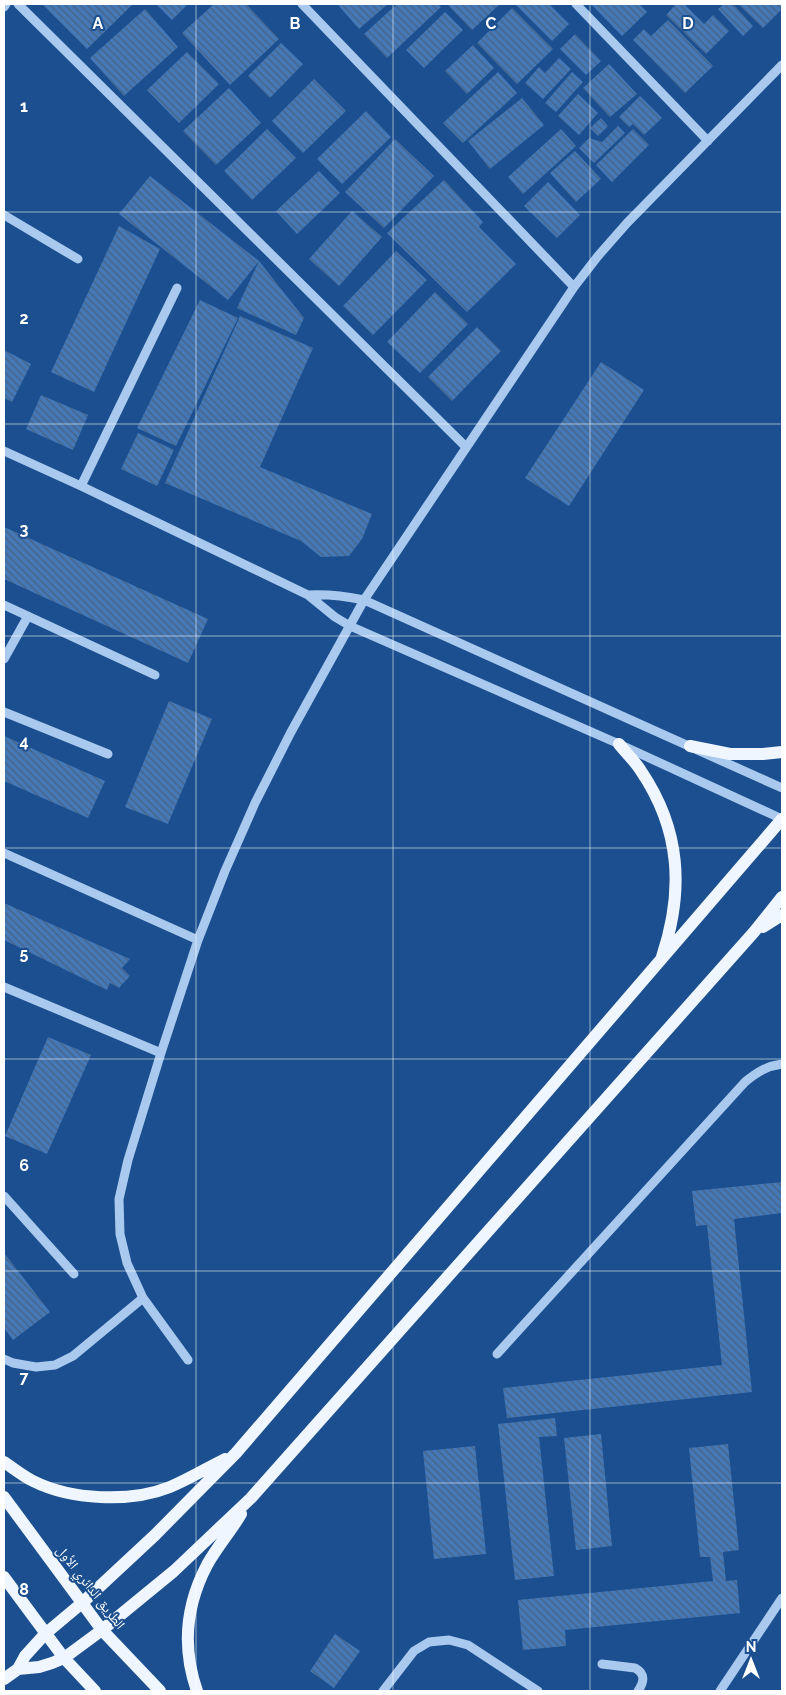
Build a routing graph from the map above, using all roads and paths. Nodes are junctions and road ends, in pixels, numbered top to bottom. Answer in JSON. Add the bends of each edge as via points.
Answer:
{"nodes":[{"id":1,"x":6,"y":4,"type":"edge"},
{"id":2,"x":18,"y":4,"type":"edge"},
{"id":3,"x":302,"y":4,"type":"edge"},
{"id":4,"x":576,"y":4,"type":"edge"},
{"id":5,"x":4,"y":7,"type":"edge"},
{"id":6,"x":782,"y":65,"type":"edge"},
{"id":7,"x":708,"y":141,"type":"junction"},
{"id":8,"x":4,"y":215,"type":"edge"},
{"id":9,"x":78,"y":259,"type":"dead end"},
{"id":10,"x":574,"y":287,"type":"junction"},
{"id":11,"x":176,"y":288,"type":"dead end"},
{"id":12,"x":466,"y":447,"type":"junction"},
{"id":13,"x":4,"y":452,"type":"edge"},
{"id":14,"x":81,"y":486,"type":"junction"},
{"id":15,"x":308,"y":595,"type":"junction"},
{"id":16,"x":364,"y":600,"type":"junction"},
{"id":17,"x":4,"y":605,"type":"edge"},
{"id":18,"x":28,"y":616,"type":"junction"},
{"id":19,"x":350,"y":626,"type":"junction"},
{"id":20,"x":4,"y":659,"type":"edge"},
{"id":21,"x":155,"y":674,"type":"dead end"},
{"id":22,"x":4,"y":712,"type":"edge"},
{"id":23,"x":619,"y":744,"type":"junction"},
{"id":24,"x":690,"y":746,"type":"junction"},
{"id":25,"x":782,"y":752,"type":"edge"},
{"id":26,"x":108,"y":754,"type":"dead end"},
{"id":27,"x":782,"y":788,"type":"edge"},
{"id":28,"x":782,"y":819,"type":"edge"},
{"id":29,"x":4,"y":853,"type":"edge"},
{"id":30,"x":782,"y":898,"type":"edge"},
{"id":31,"x":782,"y":915,"type":"edge"},
{"id":32,"x":754,"y":932,"type":"junction"},
{"id":33,"x":198,"y":940,"type":"junction"},
{"id":34,"x":660,"y":963,"type":"junction"},
{"id":35,"x":4,"y":988,"type":"edge"},
{"id":36,"x":161,"y":1053,"type":"junction"},
{"id":37,"x":782,"y":1064,"type":"edge"},
{"id":38,"x":4,"y":1196,"type":"edge"},
{"id":39,"x":74,"y":1274,"type":"dead end"},
{"id":40,"x":143,"y":1298,"type":"junction"},
{"id":41,"x":497,"y":1354,"type":"dead end"},
{"id":42,"x":4,"y":1359,"type":"edge"},
{"id":43,"x":188,"y":1360,"type":"dead end"},
{"id":44,"x":236,"y":1453,"type":"junction"},
{"id":45,"x":4,"y":1462,"type":"edge"},
{"id":46,"x":4,"y":1497,"type":"edge"},
{"id":47,"x":251,"y":1498,"type":"junction"},
{"id":48,"x":4,"y":1577,"type":"edge"},
{"id":49,"x":782,"y":1598,"type":"edge"},
{"id":50,"x":82,"y":1603,"type":"junction"},
{"id":51,"x":102,"y":1630,"type":"junction"},
{"id":52,"x":45,"y":1634,"type":"junction"},
{"id":53,"x":64,"y":1658,"type":"junction"},
{"id":54,"x":602,"y":1664,"type":"dead end"},
{"id":55,"x":18,"y":1669,"type":"junction"},
{"id":56,"x":4,"y":1679,"type":"edge"},
{"id":57,"x":95,"y":1691,"type":"edge"},
{"id":58,"x":160,"y":1691,"type":"edge"},
{"id":59,"x":197,"y":1691,"type":"edge"},
{"id":60,"x":382,"y":1691,"type":"edge"},
{"id":61,"x":538,"y":1691,"type":"edge"},
{"id":62,"x":638,"y":1691,"type":"edge"},
{"id":63,"x":720,"y":1691,"type":"edge"}],
"edges":[{"from":1,"to":5,"type":"street"},
{"from":2,"to":12,"type":"street"},
{"from":3,"to":10,"type":"street"},
{"from":4,"to":7,"type":"street"},
{"from":6,"to":7,"type":"street"},
{"from":7,"to":10,"type":"street","via":[[627,222]]},
{"from":8,"to":9,"type":"street"},
{"from":10,"to":12,"type":"street"},
{"from":11,"to":14,"type":"street"},
{"from":12,"to":16,"type":"street"},
{"from":13,"to":14,"type":"street"},
{"from":14,"to":15,"type":"street"},
{"from":15,"to":16,"type":"street"},
{"from":15,"to":19,"type":"street"},
{"from":16,"to":19,"type":"street"},
{"from":16,"to":24,"type":"street"},
{"from":17,"to":18,"type":"street"},
{"from":18,"to":20,"type":"street"},
{"from":18,"to":21,"type":"street"},
{"from":19,"to":23,"type":"street"},
{"from":19,"to":33,"type":"street","via":[[255,803]]},
{"from":22,"to":26,"type":"street"},
{"from":23,"to":28,"type":"street"},
{"from":23,"to":34,"type":"main road","via":[[657,799],[671,839],[676,898]]},
{"from":24,"to":25,"type":"main road","via":[[730,754]]},
{"from":24,"to":27,"type":"street"},
{"from":28,"to":34,"type":"main road"},
{"from":29,"to":33,"type":"street"},
{"from":30,"to":32,"type":"main road"},
{"from":31,"to":32,"type":"main road"},
{"from":32,"to":47,"type":"main road"},
{"from":33,"to":36,"type":"street"},
{"from":34,"to":44,"type":"main road"},
{"from":35,"to":36,"type":"street"},
{"from":36,"to":40,"type":"street","via":[[119,1199],[120,1234],[126,1263]]},
{"from":37,"to":41,"type":"street","via":[[757,1072],[744,1082]]},
{"from":38,"to":39,"type":"street"},
{"from":40,"to":42,"type":"street","via":[[73,1356],[55,1365],[36,1367]]},
{"from":40,"to":43,"type":"street"},
{"from":44,"to":45,"type":"main road","via":[[170,1487],[138,1495],[100,1497],[63,1492],[32,1481]]},
{"from":44,"to":50,"type":"main road"},
{"from":46,"to":50,"type":"main road","name":"الطريق الدائري الأول"},
{"from":47,"to":51,"type":"main road","via":[[174,1571]]},
{"from":47,"to":59,"type":"main road","via":[[208,1564],[194,1594],[187,1634],[191,1675]]},
{"from":48,"to":52,"type":"main road"},
{"from":49,"to":63,"type":"street"},
{"from":50,"to":51,"type":"main road","name":"الطريق الدائري الأول"},
{"from":50,"to":52,"type":"main road"},
{"from":51,"to":53,"type":"main road"},
{"from":51,"to":58,"type":"main road","name":"الطريق الدائري الأول"},
{"from":52,"to":53,"type":"main road"},
{"from":52,"to":55,"type":"main road"},
{"from":53,"to":55,"type":"main road","via":[[39,1667]]},
{"from":53,"to":57,"type":"main road"},
{"from":54,"to":62,"type":"street","via":[[639,1670],[644,1679]]},
{"from":55,"to":56,"type":"main road"},
{"from":60,"to":61,"type":"street","via":[[414,1651],[429,1642],[449,1640],[468,1645]]}]}
